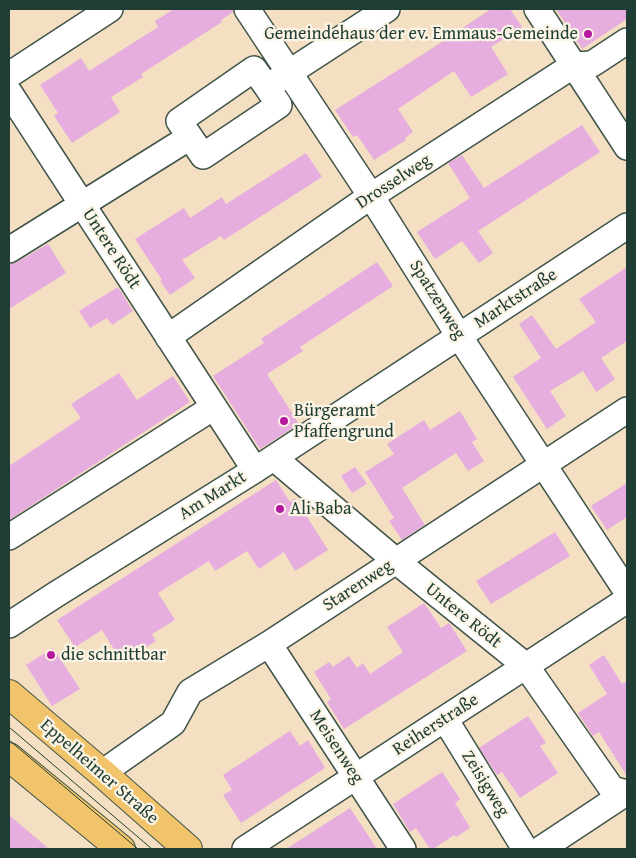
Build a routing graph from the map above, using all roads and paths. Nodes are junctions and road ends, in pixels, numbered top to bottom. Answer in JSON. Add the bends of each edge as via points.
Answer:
{"nodes":[{"id":1,"x":110,"y":9,"type":"edge"},
{"id":2,"x":248,"y":9,"type":"edge"},
{"id":3,"x":387,"y":9,"type":"edge"},
{"id":4,"x":536,"y":9,"type":"edge"},
{"id":5,"x":627,"y":41,"type":"edge"},
{"id":6,"x":574,"y":65,"type":"junction"},
{"id":7,"x":289,"y":72,"type":"junction"},
{"id":8,"x":9,"y":74,"type":"edge"},
{"id":9,"x":266,"y":88,"type":"junction"},
{"id":10,"x":9,"y":92,"type":"edge"},
{"id":11,"x":190,"y":137,"type":"junction"},
{"id":12,"x":627,"y":147,"type":"edge"},
{"id":13,"x":371,"y":196,"type":"junction"},
{"id":14,"x":82,"y":204,"type":"junction"},
{"id":15,"x":627,"y":226,"type":"edge"},
{"id":16,"x":9,"y":250,"type":"edge"},
{"id":17,"x":459,"y":336,"type":"junction"},
{"id":18,"x":168,"y":337,"type":"junction"},
{"id":19,"x":214,"y":407,"type":"junction"},
{"id":20,"x":627,"y":410,"type":"edge"},
{"id":21,"x":264,"y":464,"type":"junction"},
{"id":22,"x":544,"y":464,"type":"junction"},
{"id":23,"x":11,"y":536,"type":"edge"},
{"id":24,"x":396,"y":561,"type":"junction"},
{"id":25,"x":627,"y":592,"type":"edge"},
{"id":26,"x":627,"y":600,"type":"edge"},
{"id":27,"x":9,"y":625,"type":"edge"},
{"id":28,"x":269,"y":644,"type":"junction"},
{"id":29,"x":526,"y":666,"type":"junction"},
{"id":30,"x":9,"y":694,"type":"edge"},
{"id":31,"x":445,"y":719,"type":"junction"},
{"id":32,"x":9,"y":757,"type":"edge"},
{"id":33,"x":102,"y":773,"type":"junction"},
{"id":34,"x":356,"y":777,"type":"junction"},
{"id":35,"x":627,"y":793,"type":"edge"},
{"id":36,"x":121,"y":849,"type":"edge"},
{"id":37,"x":188,"y":849,"type":"edge"},
{"id":38,"x":246,"y":849,"type":"edge"},
{"id":39,"x":403,"y":849,"type":"edge"},
{"id":40,"x":525,"y":849,"type":"edge"},
{"id":41,"x":541,"y":849,"type":"edge"}],
"edges":[{"from":1,"to":8,"type":"street"},
{"from":2,"to":7,"type":"street","name":"Spatzenweg"},
{"from":3,"to":7,"type":"street"},
{"from":4,"to":6,"type":"street"},
{"from":5,"to":6,"type":"street","name":"Drosselweg","via":[[592,64]]},
{"from":6,"to":12,"type":"street"},
{"from":6,"to":13,"type":"street","name":"Drosselweg"},
{"from":7,"to":9,"type":"street"},
{"from":7,"to":13,"type":"street","name":"Spatzenweg"},
{"from":9,"to":11,"type":"street","via":[[254,70],[179,121]]},
{"from":9,"to":11,"type":"street","via":[[279,105],[203,156]]},
{"from":10,"to":14,"type":"street","name":"Untere Rödt"},
{"from":11,"to":14,"type":"street"},
{"from":13,"to":17,"type":"street","name":"Spatzenweg"},
{"from":13,"to":18,"type":"street","name":"Drosselweg"},
{"from":14,"to":16,"type":"street"},
{"from":14,"to":18,"type":"street","name":"Untere Rödt"},
{"from":15,"to":17,"type":"street","name":"Marktstraße"},
{"from":17,"to":21,"type":"street","name":"Marktstraße"},
{"from":17,"to":22,"type":"street","name":"Spatzenweg"},
{"from":18,"to":19,"type":"street","name":"Untere Rödt"},
{"from":19,"to":21,"type":"street","name":"Am Markt"},
{"from":19,"to":23,"type":"street"},
{"from":20,"to":22,"type":"street","name":"Starenweg"},
{"from":21,"to":24,"type":"street","name":"Untere Rödt"},
{"from":21,"to":27,"type":"street","name":"Am Markt"},
{"from":22,"to":24,"type":"street","name":"Starenweg"},
{"from":22,"to":25,"type":"street","name":"Spatzenweg"},
{"from":24,"to":28,"type":"street","name":"Starenweg"},
{"from":24,"to":29,"type":"street","name":"Untere Rödt"},
{"from":26,"to":29,"type":"street","name":"Reiherstraße"},
{"from":28,"to":33,"type":"street","name":"Starenweg","via":[[190,692],[174,723]]},
{"from":28,"to":34,"type":"street","name":"Meisenweg"},
{"from":29,"to":31,"type":"street","name":"Reiherstraße"},
{"from":29,"to":35,"type":"street","name":"Untere Rödt","via":[[612,789]]},
{"from":30,"to":33,"type":"main road","name":"Eppelheimer Straße"},
{"from":31,"to":34,"type":"street","name":"Reiherstraße"},
{"from":31,"to":40,"type":"street","name":"Zeisigweg"},
{"from":32,"to":36,"type":"main road"},
{"from":33,"to":37,"type":"main road","name":"Eppelheimer Straße"},
{"from":34,"to":38,"type":"street","name":"Reiherstraße"},
{"from":34,"to":39,"type":"street","name":"Meisenweg"},
{"from":35,"to":41,"type":"street"}]}
